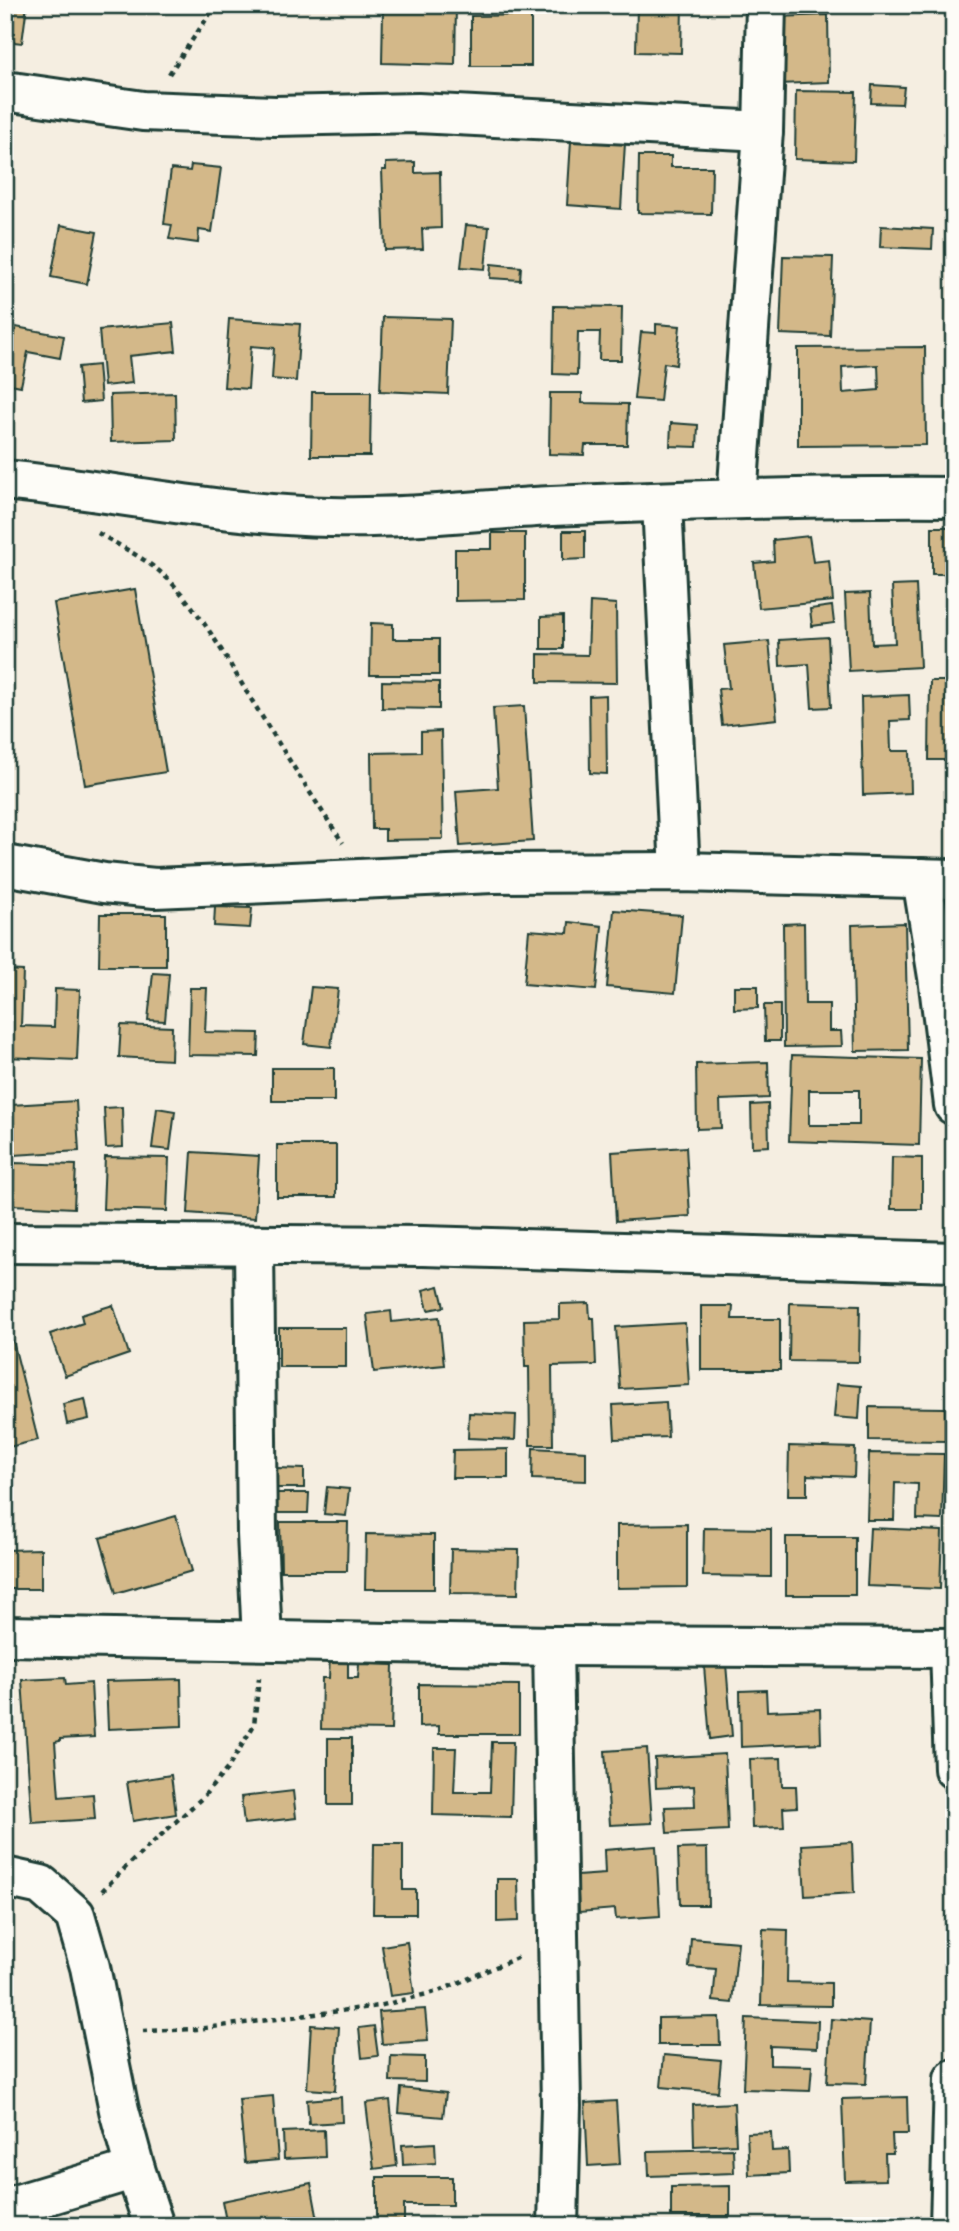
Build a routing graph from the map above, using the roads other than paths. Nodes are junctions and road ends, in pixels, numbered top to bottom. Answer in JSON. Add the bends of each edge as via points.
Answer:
{"nodes":[{"id":1,"x":766,"y":5,"type":"edge"},
{"id":2,"x":5,"y":91,"type":"edge"},
{"id":3,"x":763,"y":131,"type":"junction"},
{"id":4,"x":5,"y":480,"type":"edge"},
{"id":5,"x":954,"y":497,"type":"edge"},
{"id":6,"x":737,"y":499,"type":"junction"},
{"id":7,"x":662,"y":503,"type":"junction"},
{"id":8,"x":5,"y":865,"type":"edge"},
{"id":9,"x":680,"y":872,"type":"junction"},
{"id":10,"x":938,"y":878,"type":"edge"},
{"id":11,"x":954,"y":1105,"type":"edge"},
{"id":12,"x":5,"y":1243,"type":"edge"},
{"id":13,"x":254,"y":1245,"type":"junction"},
{"id":14,"x":954,"y":1262,"type":"edge"},
{"id":15,"x":5,"y":1636,"type":"edge"},
{"id":16,"x":262,"y":1640,"type":"junction"},
{"id":17,"x":553,"y":1646,"type":"junction"},
{"id":18,"x":952,"y":1648,"type":"edge"},
{"id":19,"x":954,"y":1769,"type":"edge"},
{"id":20,"x":5,"y":1877,"type":"edge"},
{"id":21,"x":954,"y":2078,"type":"edge"},
{"id":22,"x":135,"y":2169,"type":"junction"},
{"id":23,"x":5,"y":2208,"type":"edge"},
{"id":24,"x":154,"y":2226,"type":"edge"},
{"id":25,"x":558,"y":2226,"type":"edge"},
{"id":26,"x":950,"y":2226,"type":"edge"}],
"edges":[{"from":1,"to":3,"type":"street"},
{"from":2,"to":3,"type":"street","via":[[143,111],[275,116],[418,113]]},
{"from":3,"to":6,"type":"street"},
{"from":4,"to":7,"type":"street","via":[[225,510],[331,517]]},
{"from":5,"to":6,"type":"street"},
{"from":6,"to":7,"type":"street"},
{"from":7,"to":9,"type":"street"},
{"from":8,"to":9,"type":"street","via":[[155,888],[493,873]]},
{"from":9,"to":10,"type":"street"},
{"from":10,"to":11,"type":"street","via":[[938,978]]},
{"from":12,"to":13,"type":"street"},
{"from":13,"to":14,"type":"street"},
{"from":13,"to":16,"type":"street"},
{"from":15,"to":16,"type":"street"},
{"from":16,"to":17,"type":"street"},
{"from":17,"to":18,"type":"street"},
{"from":17,"to":25,"type":"street","via":[[561,2106]]},
{"from":18,"to":19,"type":"street"},
{"from":20,"to":22,"type":"street","via":[[41,1885],[75,1915]]},
{"from":21,"to":26,"type":"street"},
{"from":22,"to":23,"type":"street"},
{"from":22,"to":24,"type":"street"}]}
